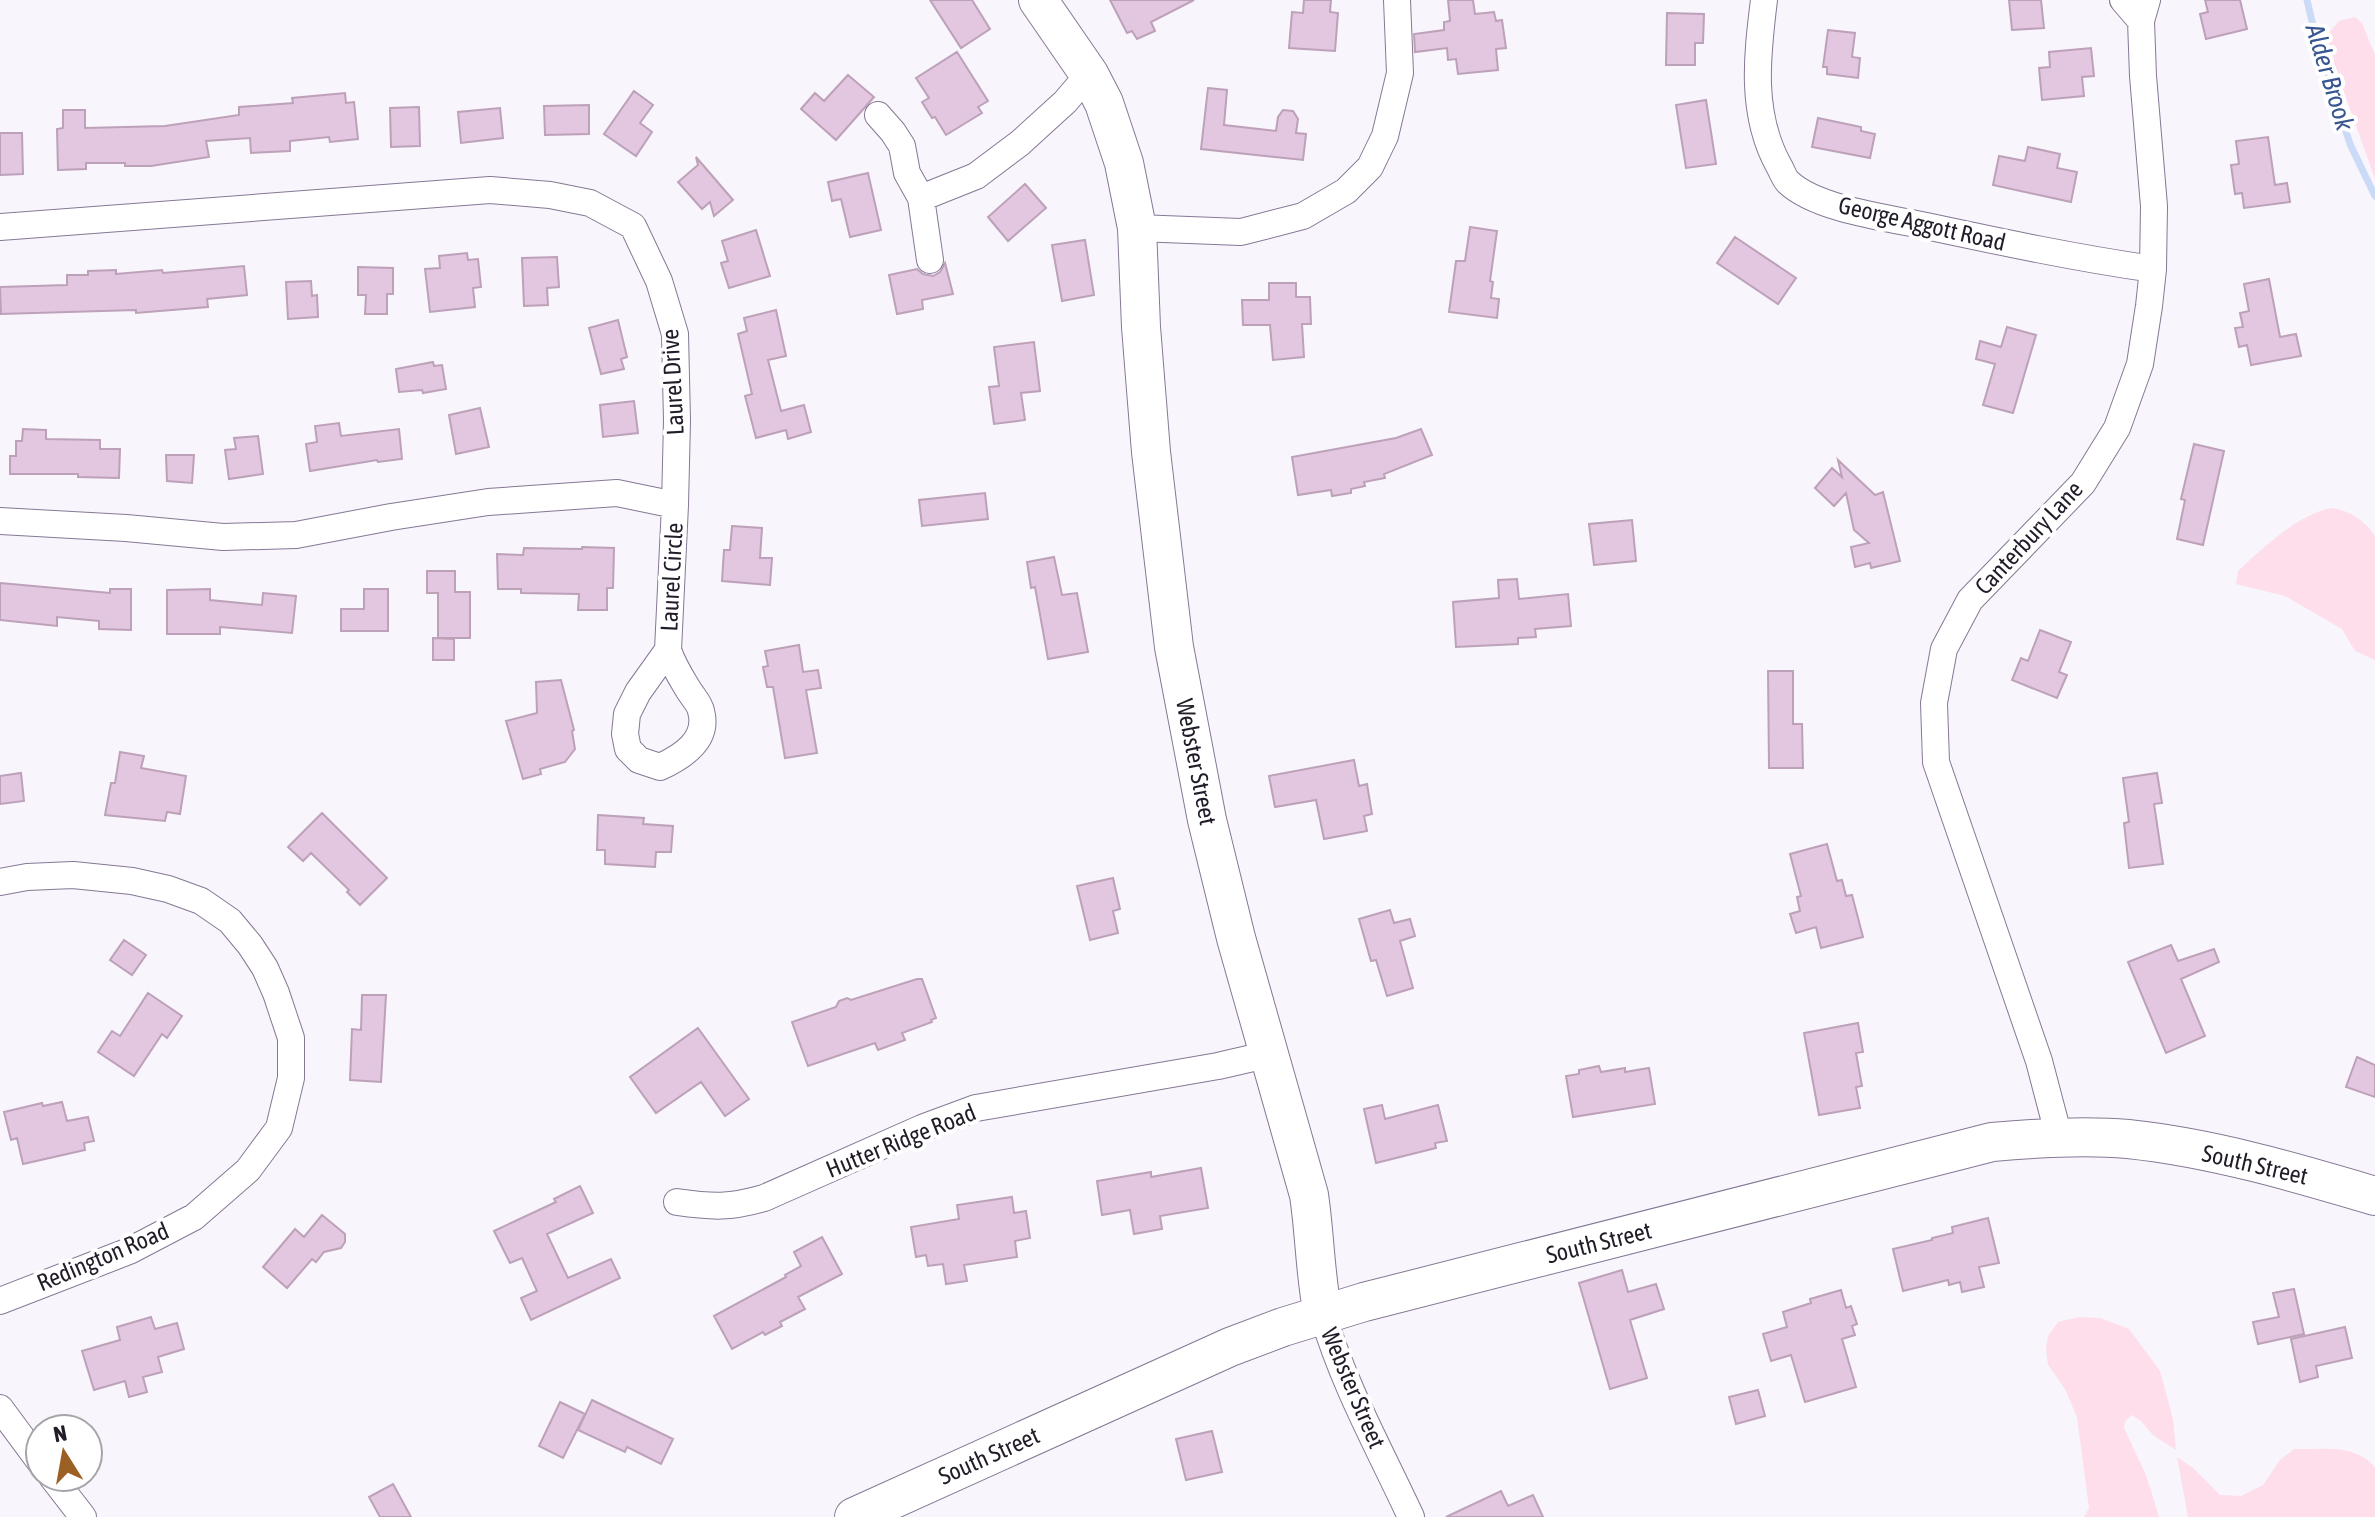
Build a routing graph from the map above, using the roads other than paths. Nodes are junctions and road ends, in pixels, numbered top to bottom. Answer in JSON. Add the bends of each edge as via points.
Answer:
{"nodes":[{"id":1,"x":1038,"y":0,"type":"edge"},
{"id":2,"x":1397,"y":0,"type":"edge"},
{"id":3,"x":1764,"y":0,"type":"edge"},
{"id":4,"x":2123,"y":0,"type":"edge"},
{"id":5,"x":2144,"y":10,"type":"edge"},
{"id":6,"x":1089,"y":74,"type":"junction"},
{"id":7,"x":878,"y":115,"type":"dead end"},
{"id":8,"x":921,"y":198,"type":"junction"},
{"id":9,"x":0,"y":227,"type":"edge"},
{"id":10,"x":1137,"y":228,"type":"junction"},
{"id":11,"x":930,"y":260,"type":"dead end"},
{"id":12,"x":2153,"y":269,"type":"junction"},
{"id":13,"x":675,"y":505,"type":"junction"},
{"id":14,"x":0,"y":521,"type":"edge"},
{"id":15,"x":668,"y":650,"type":"dead end"},
{"id":16,"x":0,"y":882,"type":"edge"},
{"id":17,"x":1270,"y":1054,"type":"junction"},
{"id":18,"x":2059,"y":1137,"type":"junction"},
{"id":19,"x":2375,"y":1196,"type":"edge"},
{"id":20,"x":677,"y":1202,"type":"dead end"},
{"id":21,"x":0,"y":1301,"type":"edge"},
{"id":22,"x":1323,"y":1315,"type":"junction"},
{"id":23,"x":0,"y":1408,"type":"edge"},
{"id":24,"x":24,"y":1440,"type":"edge"},
{"id":25,"x":64,"y":1493,"type":"edge"},
{"id":26,"x":83,"y":1517,"type":"edge"},
{"id":27,"x":854,"y":1517,"type":"edge"},
{"id":28,"x":1411,"y":1517,"type":"edge"}],
"edges":[{"from":1,"to":6,"type":"street","name":"Webster Street"},
{"from":2,"to":10,"type":"street","via":[[1400,73],[1385,136],[1370,167],[1346,191],[1303,216],[1241,232]]},
{"from":3,"to":12,"type":"street","name":"George Aggott Road","via":[[1757,56],[1759,111],[1770,149],[1788,181],[1817,199],[1851,210]]},
{"from":4,"to":5,"type":"street","name":"Canterbury Lane"},
{"from":5,"to":12,"type":"street","name":"Canterbury Lane"},
{"from":6,"to":8,"type":"street","via":[[1065,102],[976,176]]},
{"from":6,"to":10,"type":"street","name":"Webster Street","via":[[1124,163]]},
{"from":7,"to":8,"type":"street","via":[[902,146],[907,173]]},
{"from":8,"to":11,"type":"street"},
{"from":9,"to":13,"type":"street","name":"Laurel Drive","via":[[490,190],[590,203],[633,226],[659,281],[675,334]]},
{"from":10,"to":17,"type":"street","name":"Webster Street","via":[[1151,452],[1174,647],[1207,820]]},
{"from":12,"to":18,"type":"street","name":"Canterbury Lane","via":[[2140,364],[2117,428],[2083,483],[1970,600],[1944,649],[1934,703],[1936,762],[2039,1061]]},
{"from":13,"to":14,"type":"street","via":[[617,493],[488,502],[296,535],[223,537]]},
{"from":13,"to":15,"type":"street","name":"Laurel Circle"},
{"from":16,"to":21,"type":"street","name":"Redington Road","via":[[88,876],[132,881],[201,901],[230,921],[265,968],[291,1038],[291,1078],[279,1128],[248,1170],[194,1217],[129,1251]]},
{"from":17,"to":20,"type":"street","name":"Hutter Ridge Road","via":[[976,1108],[764,1198],[717,1207]]},
{"from":17,"to":22,"type":"street","name":"Webster Street","via":[[1309,1195]]},
{"from":18,"to":19,"type":"street","name":"South Street","via":[[2128,1139],[2241,1157]]},
{"from":18,"to":22,"type":"street","name":"South Street","via":[[1992,1142]]},
{"from":22,"to":27,"type":"street","name":"South Street","via":[[1230,1347]]},
{"from":22,"to":28,"type":"street","name":"Webster Street","via":[[1368,1431]]},
{"from":23,"to":24,"type":"street"},
{"from":25,"to":26,"type":"street"}]}
